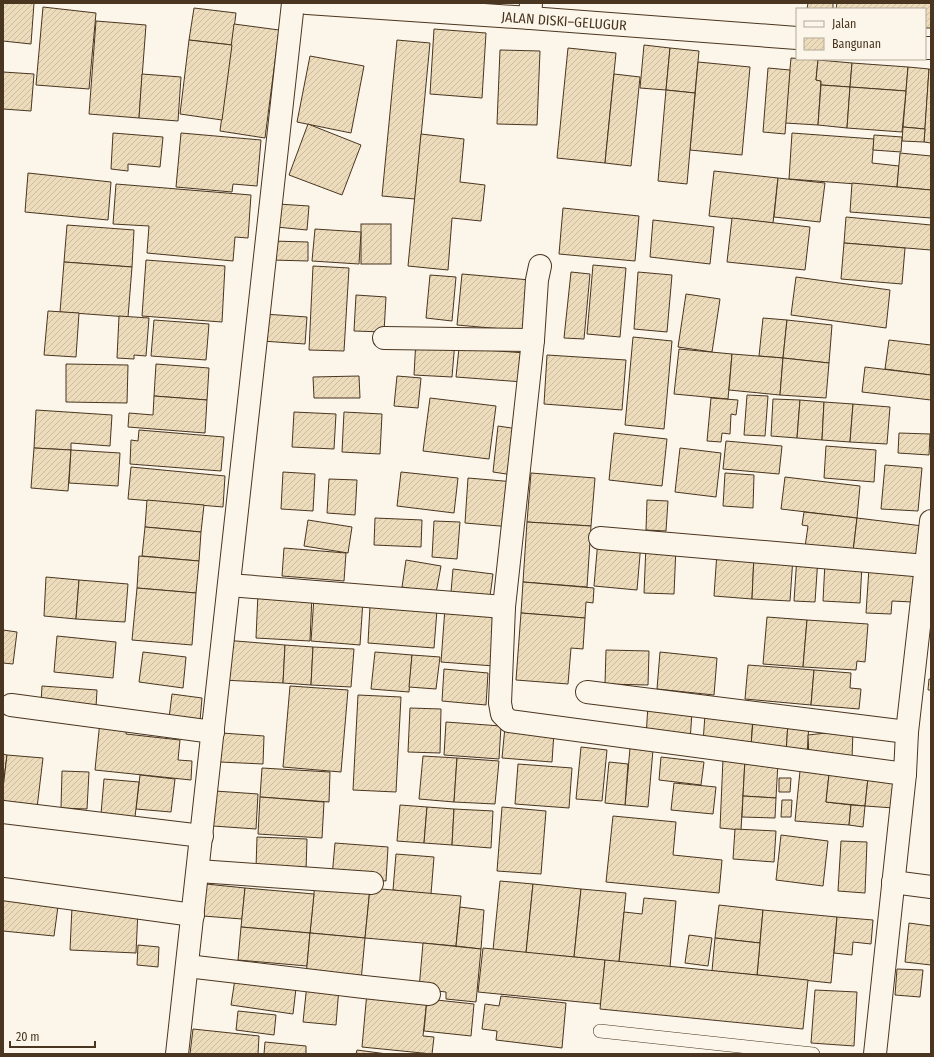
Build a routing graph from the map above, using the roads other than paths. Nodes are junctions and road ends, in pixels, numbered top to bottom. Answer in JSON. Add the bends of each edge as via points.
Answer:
{"nodes":[{"id":1,"x":293,"y":3,"type":"edge"},
{"id":2,"x":307,"y":3,"type":"edge"},
{"id":3,"x":530,"y":10,"type":"edge"},
{"id":4,"x":796,"y":38,"type":"edge"},
{"id":5,"x":540,"y":266,"type":"dead end"},
{"id":6,"x":384,"y":338,"type":"dead end"},
{"id":7,"x":533,"y":340,"type":"junction"},
{"id":8,"x":931,"y":521,"type":"edge"},
{"id":9,"x":600,"y":538,"type":"dead end"},
{"id":10,"x":926,"y":566,"type":"junction"},
{"id":11,"x":230,"y":584,"type":"junction"},
{"id":12,"x":504,"y":607,"type":"junction"},
{"id":13,"x":587,"y":692,"type":"dead end"},
{"id":14,"x":11,"y":705,"type":"dead end"},
{"id":15,"x":213,"y":732,"type":"junction"},
{"id":16,"x":907,"y":732,"type":"junction"},
{"id":17,"x":905,"y":774,"type":"junction"},
{"id":18,"x":3,"y":812,"type":"edge"},
{"id":19,"x":202,"y":836,"type":"junction"},
{"id":20,"x":198,"y":871,"type":"junction"},
{"id":21,"x":893,"y":882,"type":"junction"},
{"id":22,"x":372,"y":883,"type":"dead end"},
{"id":23,"x":931,"y":887,"type":"edge"},
{"id":24,"x":3,"y":889,"type":"edge"},
{"id":25,"x":193,"y":915,"type":"junction"},
{"id":26,"x":187,"y":966,"type":"junction"},
{"id":27,"x":429,"y":994,"type":"dead end"},
{"id":28,"x":600,"y":1031,"type":"dead end"},
{"id":29,"x":177,"y":1054,"type":"edge"},
{"id":30,"x":813,"y":1054,"type":"edge"},
{"id":31,"x":875,"y":1054,"type":"edge"}],
"edges":[{"from":1,"to":11,"type":"street"},
{"from":2,"to":3,"type":"street","name":"JALAN DISKI–GELUGUR"},
{"from":3,"to":4,"type":"street","name":"JALAN DISKI–GELUGUR"},
{"from":5,"to":7,"type":"street"},
{"from":6,"to":7,"type":"street"},
{"from":7,"to":12,"type":"street"},
{"from":8,"to":10,"type":"street"},
{"from":9,"to":10,"type":"street"},
{"from":10,"to":16,"type":"street"},
{"from":11,"to":12,"type":"street"},
{"from":11,"to":15,"type":"street"},
{"from":12,"to":17,"type":"street","via":[[500,703],[502,714],[509,722]]},
{"from":13,"to":16,"type":"street"},
{"from":14,"to":15,"type":"street"},
{"from":15,"to":19,"type":"street"},
{"from":16,"to":17,"type":"street"},
{"from":17,"to":21,"type":"street"},
{"from":18,"to":19,"type":"street"},
{"from":19,"to":20,"type":"street"},
{"from":20,"to":22,"type":"street"},
{"from":20,"to":25,"type":"street"},
{"from":21,"to":23,"type":"street"},
{"from":21,"to":31,"type":"street"},
{"from":24,"to":25,"type":"street"},
{"from":25,"to":26,"type":"street"},
{"from":26,"to":27,"type":"street"},
{"from":26,"to":29,"type":"street"},
{"from":28,"to":30,"type":"lane"}]}
